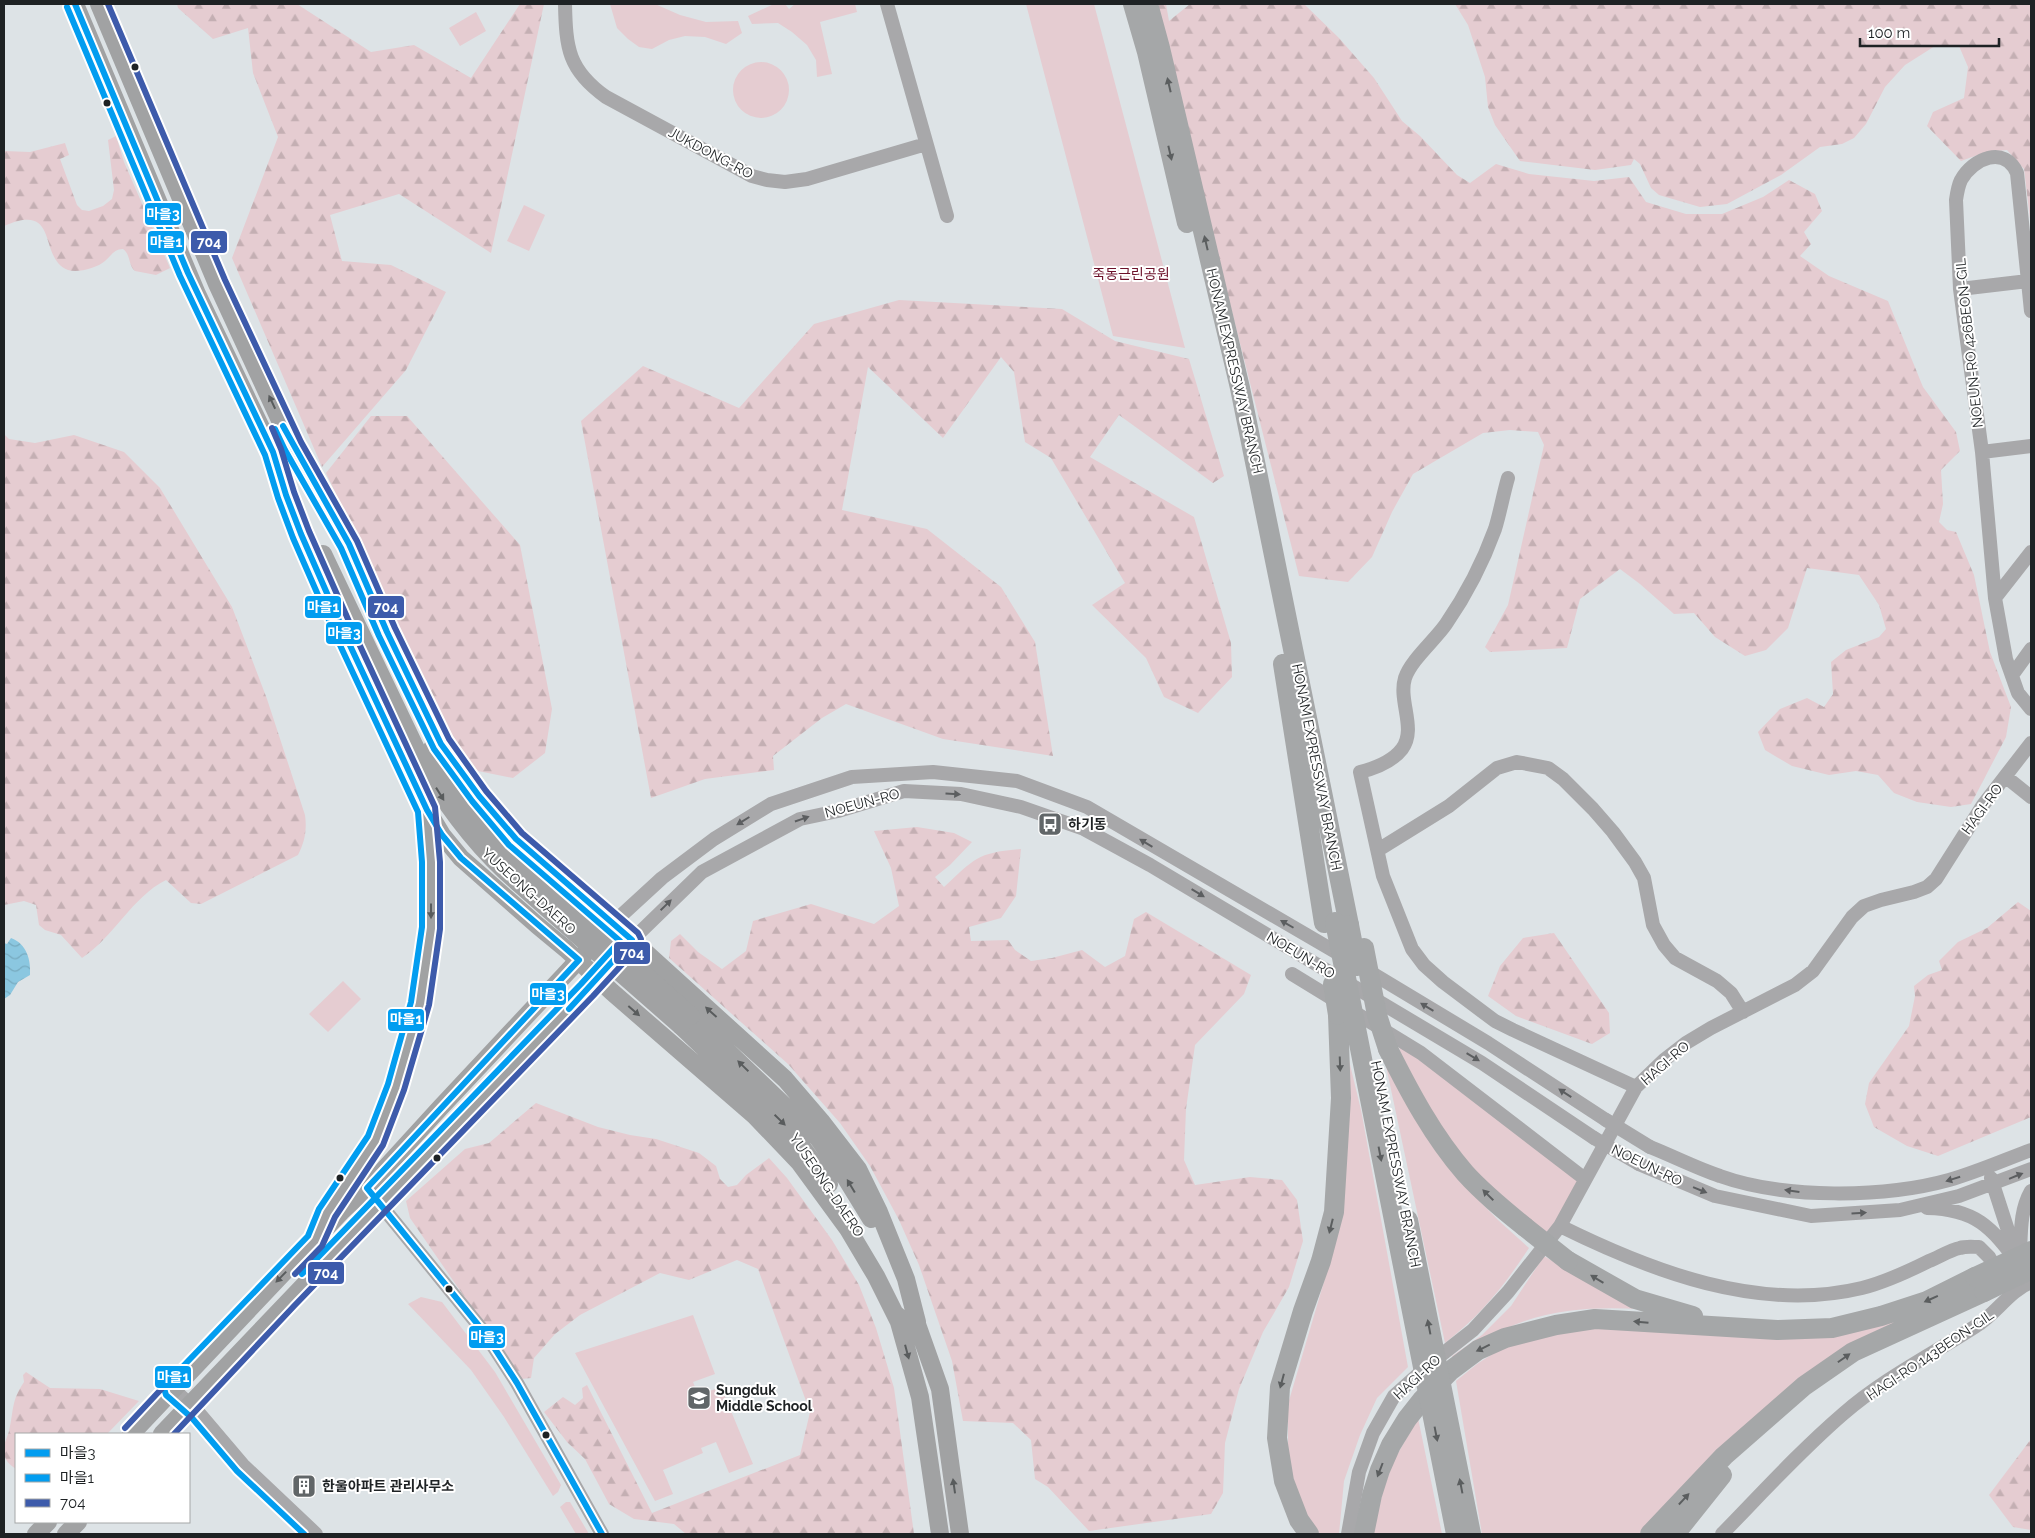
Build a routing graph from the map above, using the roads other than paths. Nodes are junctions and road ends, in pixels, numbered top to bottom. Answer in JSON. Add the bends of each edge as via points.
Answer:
{"nodes":[{"id":1,"x":75,"y":4,"type":"edge"},
{"id":2,"x":99,"y":4,"type":"edge"},
{"id":3,"x":565,"y":4,"type":"edge"},
{"id":4,"x":887,"y":4,"type":"edge"},
{"id":5,"x":1133,"y":4,"type":"edge"},
{"id":6,"x":1148,"y":4,"type":"edge"},
{"id":7,"x":926,"y":144,"type":"junction"},
{"id":8,"x":947,"y":216,"type":"dead end"},
{"id":9,"x":2028,"y":282,"type":"junction"},
{"id":10,"x":1960,"y":289,"type":"junction"},
{"id":11,"x":2031,"y":311,"type":"edge"},
{"id":12,"x":293,"y":446,"type":"junction"},
{"id":13,"x":2031,"y":446,"type":"edge"},
{"id":14,"x":273,"y":452,"type":"junction"},
{"id":15,"x":1982,"y":452,"type":"junction"},
{"id":16,"x":1508,"y":478,"type":"dead end"},
{"id":17,"x":2031,"y":552,"type":"edge"},
{"id":18,"x":1995,"y":598,"type":"junction"},
{"id":19,"x":1287,"y":646,"type":"junction"},
{"id":20,"x":2031,"y":649,"type":"edge"},
{"id":21,"x":2013,"y":674,"type":"junction"},
{"id":22,"x":2031,"y":709,"type":"edge"},
{"id":23,"x":2031,"y":742,"type":"edge"},
{"id":24,"x":2006,"y":777,"type":"junction"},
{"id":25,"x":2031,"y":797,"type":"edge"},
{"id":26,"x":427,"y":810,"type":"junction"},
{"id":27,"x":1378,"y":850,"type":"junction"},
{"id":28,"x":522,"y":876,"type":"junction"},
{"id":29,"x":613,"y":923,"type":"junction"},
{"id":30,"x":1342,"y":923,"type":"junction"},
{"id":31,"x":632,"y":940,"type":"junction"},
{"id":32,"x":579,"y":960,"type":"junction"},
{"id":33,"x":1292,"y":974,"type":"dead end"},
{"id":34,"x":1338,"y":977,"type":"junction"},
{"id":35,"x":597,"y":978,"type":"junction"},
{"id":36,"x":1328,"y":996,"type":"junction"},
{"id":37,"x":1743,"y":1012,"type":"junction"},
{"id":38,"x":1636,"y":1087,"type":"junction"},
{"id":39,"x":2031,"y":1150,"type":"edge"},
{"id":40,"x":1988,"y":1167,"type":"junction"},
{"id":41,"x":2031,"y":1170,"type":"edge"},
{"id":42,"x":1586,"y":1179,"type":"junction"},
{"id":43,"x":1993,"y":1185,"type":"junction"},
{"id":44,"x":367,"y":1188,"type":"junction"},
{"id":45,"x":2031,"y":1190,"type":"edge"},
{"id":46,"x":380,"y":1204,"type":"junction"},
{"id":47,"x":1900,"y":1210,"type":"junction"},
{"id":48,"x":1560,"y":1226,"type":"junction"},
{"id":49,"x":315,"y":1241,"type":"junction"},
{"id":50,"x":2028,"y":1270,"type":"edge"},
{"id":51,"x":1979,"y":1285,"type":"junction"},
{"id":52,"x":2010,"y":1295,"type":"junction"},
{"id":53,"x":909,"y":1324,"type":"junction"},
{"id":54,"x":1777,"y":1330,"type":"junction"},
{"id":55,"x":1804,"y":1386,"type":"junction"},
{"id":56,"x":173,"y":1389,"type":"junction"},
{"id":57,"x":190,"y":1405,"type":"junction"},
{"id":58,"x":132,"y":1433,"type":"edge"},
{"id":59,"x":163,"y":1433,"type":"edge"},
{"id":60,"x":47,"y":1523,"type":"edge"},
{"id":61,"x":77,"y":1523,"type":"edge"},
{"id":62,"x":36,"y":1534,"type":"edge"},
{"id":63,"x":66,"y":1534,"type":"edge"},
{"id":64,"x":316,"y":1534,"type":"edge"},
{"id":65,"x":602,"y":1534,"type":"edge"},
{"id":66,"x":940,"y":1534,"type":"edge"},
{"id":67,"x":960,"y":1534,"type":"edge"},
{"id":68,"x":1308,"y":1534,"type":"edge"},
{"id":69,"x":1348,"y":1534,"type":"edge"},
{"id":70,"x":1364,"y":1534,"type":"edge"},
{"id":71,"x":1456,"y":1534,"type":"edge"},
{"id":72,"x":1471,"y":1534,"type":"edge"},
{"id":73,"x":1650,"y":1534,"type":"edge"},
{"id":74,"x":1675,"y":1534,"type":"edge"},
{"id":75,"x":1722,"y":1534,"type":"edge"}],
"edges":[{"from":1,"to":14,"type":"main road","name":"YUSEONG-DAERO","via":[[197,294]]},
{"from":12,"to":2,"type":"main road","name":"YUSEONG-DAERO","one_way":true,"via":[[217,284]]},
{"from":3,"to":7,"type":"street","name":"JUKDONG-RO","via":[[566,36],[571,58],[588,84],[606,97],[752,176],[785,182],[807,179]]},
{"from":4,"to":7,"type":"street"},
{"from":5,"to":19,"type":"highway","name":"HONAM EXPRESSWAY BRANCH","one_way":true},
{"from":19,"to":6,"type":"highway","name":"HONAM EXPRESSWAY BRANCH","one_way":true,"via":[[1240,388]]},
{"from":7,"to":8,"type":"street"},
{"from":9,"to":10,"type":"street"},
{"from":9,"to":10,"type":"street","name":"NOEUN-RO 426BEON-GIL","via":[[2017,173],[2008,161],[1995,157],[1979,161],[1970,168],[1958,190]]},
{"from":9,"to":11,"type":"street","name":"NOEUN-RO 426BEON-GIL"},
{"from":10,"to":15,"type":"street","name":"NOEUN-RO 426BEON-GIL"},
{"from":12,"to":28,"type":"main road","name":"YUSEONG-DAERO","via":[[433,751],[453,784]]},
{"from":12,"to":29,"type":"main road","via":[[350,544],[387,632],[441,744],[516,839]]},
{"from":13,"to":15,"type":"street"},
{"from":14,"to":26,"type":"main road","via":[[301,534]]},
{"from":14,"to":28,"type":"main road","name":"YUSEONG-DAERO","one_way":true,"via":[[428,774],[475,841]]},
{"from":15,"to":18,"type":"street","name":"NOEUN-RO 426BEON-GIL"},
{"from":16,"to":27,"type":"street","via":[[1495,528],[1482,560],[1446,624],[1405,677],[1403,691],[1408,734],[1403,748],[1377,768],[1360,772]]},
{"from":17,"to":18,"type":"street"},
{"from":18,"to":21,"type":"street","name":"NOEUN-RO 426BEON-GIL","via":[[2006,660]]},
{"from":19,"to":30,"type":"highway","name":"HONAM EXPRESSWAY BRANCH"},
{"from":20,"to":21,"type":"street"},
{"from":21,"to":22,"type":"street","name":"NOEUN-RO 426BEON-GIL","via":[[2018,693]]},
{"from":23,"to":24,"type":"street"},
{"from":24,"to":25,"type":"street","name":"HAGI-RO"},
{"from":24,"to":37,"type":"street","name":"HAGI-RO","via":[[1983,805],[1936,879],[1914,892],[1864,906],[1852,917],[1813,971],[1795,985]]},
{"from":26,"to":32,"type":"main road","via":[[461,858]]},
{"from":26,"to":49,"type":"main road","one_way":true,"via":[[431,928],[420,1004],[376,1140],[327,1213]]},
{"from":27,"to":37,"type":"street","via":[[1449,806],[1496,768],[1517,762],[1548,768],[1593,809],[1635,862],[1644,878],[1653,925],[1664,945],[1675,958],[1717,981],[1731,993]]},
{"from":27,"to":38,"type":"street","via":[[1383,876],[1404,932],[1424,965],[1495,1020]]},
{"from":28,"to":53,"type":"main road","name":"YUSEONG-DAERO","bridge":true,"via":[[818,1138],[867,1212]]},
{"from":29,"to":31,"type":"main road"},
{"from":29,"to":32,"type":"main road"},
{"from":40,"to":29,"type":"street","name":"NOEUN-RO","one_way":true,"bridge":true,"via":[[1897,1191],[1809,1194],[1759,1187],[1720,1176],[1650,1146],[1371,973],[1087,807],[1017,781],[933,772],[852,776],[771,804],[714,839],[662,878]]},
{"from":54,"to":30,"type":"highway","one_way":true,"bridge":true,"via":[[1685,1315],[1636,1299],[1568,1261],[1494,1202],[1436,1136],[1406,1084],[1388,1049]]},
{"from":30,"to":68,"type":"highway","one_way":true,"bridge":true,"via":[[1338,1016],[1341,1098],[1334,1212],[1322,1261],[1280,1387],[1277,1438],[1284,1481]]},
{"from":30,"to":71,"type":"highway","name":"HONAM EXPRESSWAY BRANCH","one_way":true,"bridge":true},
{"from":72,"to":30,"type":"highway","name":"HONAM EXPRESSWAY BRANCH","one_way":true,"bridge":true},
{"from":31,"to":34,"type":"street","name":"NOEUN-RO","one_way":true,"via":[[702,872],[800,819],[904,791],[962,794],[1021,806],[1084,829]]},
{"from":31,"to":35,"type":"main road","name":"NOEUN-RO"},
{"from":53,"to":31,"type":"main road","one_way":true,"via":[[903,1270],[858,1169],[785,1079]]},
{"from":32,"to":35,"type":"main road"},
{"from":32,"to":44,"type":"main road"},
{"from":33,"to":36,"type":"street"},
{"from":34,"to":36,"type":"street"},
{"from":34,"to":47,"type":"street","name":"NOEUN-RO","one_way":true,"bridge":true,"via":[[1482,1062],[1594,1138],[1639,1164],[1715,1196],[1811,1216]]},
{"from":35,"to":46,"type":"main road","name":"NOEUN-RO"},
{"from":35,"to":53,"type":"main road","one_way":true,"via":[[755,1116],[799,1162],[848,1228]]},
{"from":36,"to":42,"type":"street","via":[[1422,1053]]},
{"from":37,"to":38,"type":"street","name":"HAGI-RO","via":[[1686,1043]]},
{"from":38,"to":42,"type":"street","name":"HAGI-RO"},
{"from":39,"to":40,"type":"street","name":"NOEUN-RO"},
{"from":40,"to":43,"type":"street"},
{"from":43,"to":41,"type":"street","name":"NOEUN-RO","one_way":true},
{"from":42,"to":48,"type":"street","name":"HAGI-RO"},
{"from":43,"to":47,"type":"street","name":"NOEUN-RO"},
{"from":43,"to":50,"type":"street"},
{"from":44,"to":46,"type":"street"},
{"from":44,"to":49,"type":"main road"},
{"from":45,"to":50,"type":"street","via":[[2021,1226]]},
{"from":46,"to":57,"type":"main road","name":"NOEUN-RO"},
{"from":46,"to":65,"type":"street","via":[[484,1332],[527,1400]]},
{"from":47,"to":50,"type":"street","via":[[1954,1210],[1972,1216],[1999,1238]]},
{"from":48,"to":52,"type":"street","via":[[1665,1272],[1720,1287],[1780,1294],[1824,1295],[1862,1288],[1891,1279],[1961,1248],[1979,1247],[1989,1257]]},
{"from":48,"to":69,"type":"street","name":"HAGI-RO","via":[[1473,1330],[1394,1396],[1373,1433],[1359,1472]]},
{"from":49,"to":56,"type":"main road","one_way":true},
{"from":50,"to":51,"type":"highway","bridge":true},
{"from":50,"to":52,"type":"street","name":"HAGI-RO 143BEON-GIL"},
{"from":51,"to":54,"type":"highway","one_way":true,"via":[[1832,1328]]},
{"from":55,"to":51,"type":"highway","one_way":true,"via":[[1853,1352]]},
{"from":52,"to":75,"type":"street","name":"HAGI-RO 143BEON-GIL","via":[[1992,1315],[1924,1356],[1844,1414]]},
{"from":53,"to":66,"type":"main road","name":"YUSEONG-DAERO","one_way":true},
{"from":67,"to":53,"type":"main road","name":"YUSEONG-DAERO","one_way":true,"via":[[940,1389]]},
{"from":54,"to":70,"type":"highway","one_way":true,"via":[[1595,1319],[1505,1338],[1478,1350],[1450,1371],[1407,1419],[1380,1470]]},
{"from":73,"to":55,"type":"highway","one_way":true,"via":[[1724,1456]]},
{"from":55,"to":74,"type":"highway","via":[[1731,1464]]},
{"from":56,"to":57,"type":"street"},
{"from":56,"to":58,"type":"main road"},
{"from":57,"to":59,"type":"main road","name":"NOEUN-RO"},
{"from":57,"to":64,"type":"street","via":[[243,1464]]},
{"from":60,"to":62,"type":"main road"},
{"from":61,"to":63,"type":"main road"}]}
